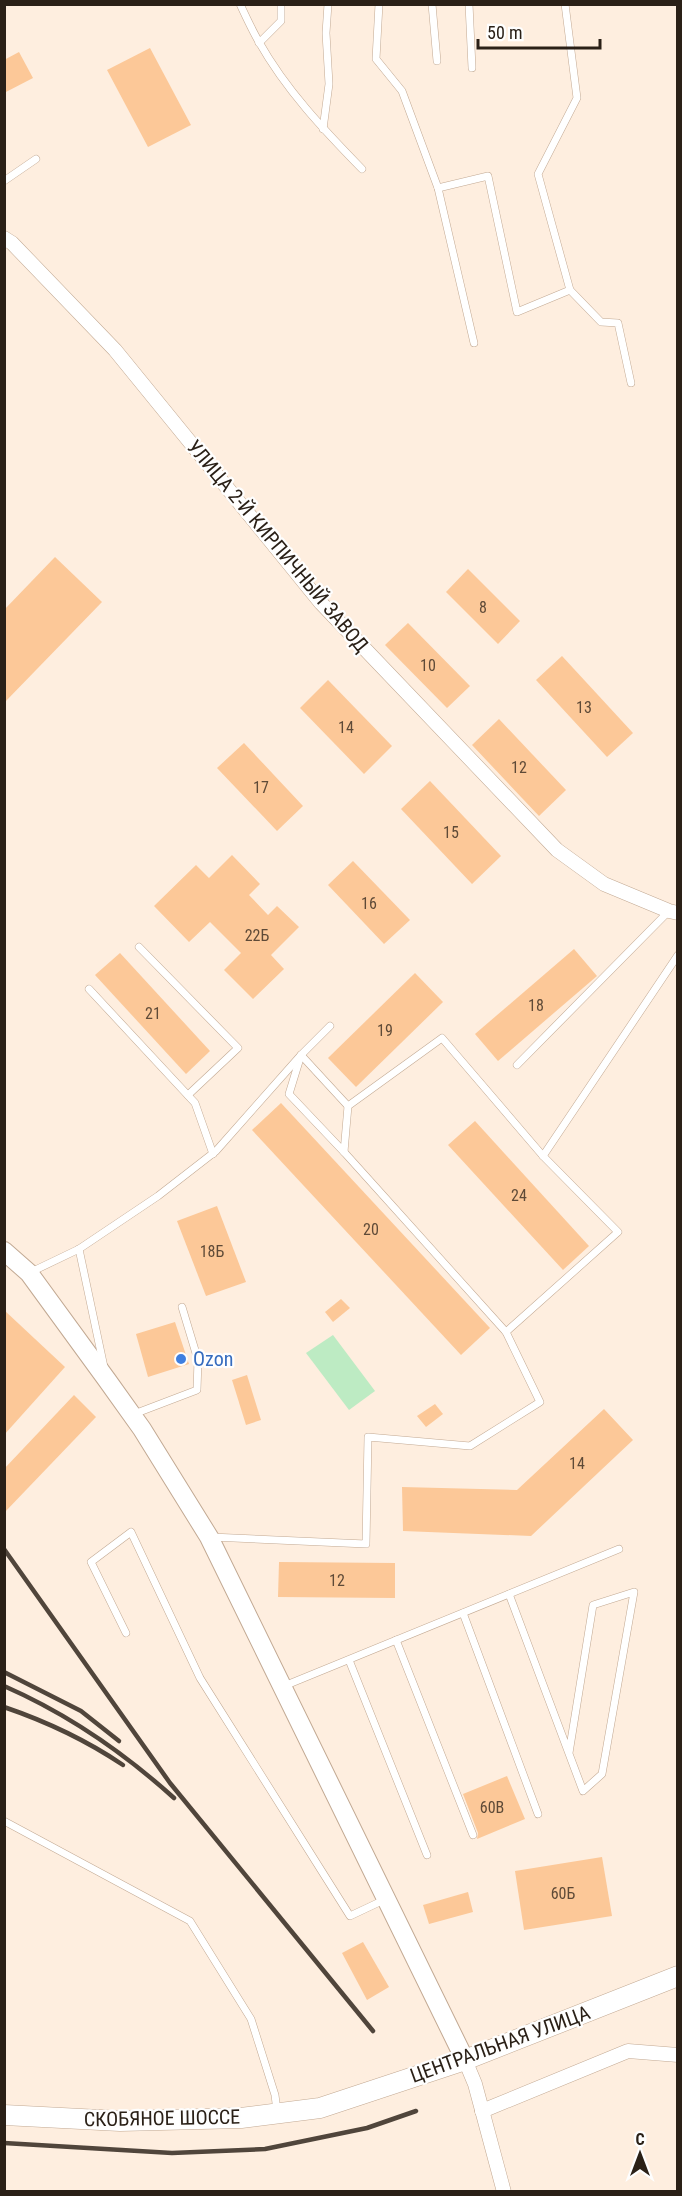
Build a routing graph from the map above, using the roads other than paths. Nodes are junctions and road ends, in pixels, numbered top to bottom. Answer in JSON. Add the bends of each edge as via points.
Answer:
{"nodes":[{"id":1,"x":240,"y":4,"type":"edge"},
{"id":2,"x":281,"y":4,"type":"edge"},
{"id":3,"x":328,"y":4,"type":"edge"},
{"id":4,"x":379,"y":4,"type":"edge"},
{"id":5,"x":432,"y":4,"type":"edge"},
{"id":6,"x":469,"y":4,"type":"edge"},
{"id":7,"x":565,"y":4,"type":"edge"},
{"id":8,"x":259,"y":43,"type":"junction"},
{"id":9,"x":437,"y":61,"type":"dead end"},
{"id":10,"x":472,"y":68,"type":"dead end"},
{"id":11,"x":323,"y":129,"type":"junction"},
{"id":12,"x":36,"y":159,"type":"dead end"},
{"id":13,"x":362,"y":169,"type":"dead end"},
{"id":14,"x":4,"y":181,"type":"edge"},
{"id":15,"x":438,"y":188,"type":"junction"},
{"id":16,"x":4,"y":238,"type":"edge"},
{"id":17,"x":570,"y":290,"type":"junction"},
{"id":18,"x":474,"y":343,"type":"dead end"},
{"id":19,"x":631,"y":383,"type":"dead end"},
{"id":20,"x":673,"y":912,"type":"edge"},
{"id":21,"x":139,"y":947,"type":"dead end"},
{"id":22,"x":678,"y":955,"type":"edge"},
{"id":23,"x":89,"y":989,"type":"dead end"},
{"id":24,"x":330,"y":1026,"type":"dead end"},
{"id":25,"x":300,"y":1055,"type":"junction"},
{"id":26,"x":517,"y":1065,"type":"dead end"},
{"id":27,"x":188,"y":1095,"type":"junction"},
{"id":28,"x":348,"y":1106,"type":"junction"},
{"id":29,"x":344,"y":1152,"type":"junction"},
{"id":30,"x":213,"y":1154,"type":"junction"},
{"id":31,"x":543,"y":1155,"type":"junction"},
{"id":32,"x":79,"y":1249,"type":"junction"},
{"id":33,"x":4,"y":1251,"type":"edge"},
{"id":34,"x":29,"y":1273,"type":"junction"},
{"id":35,"x":182,"y":1307,"type":"dead end"},
{"id":36,"x":506,"y":1332,"type":"junction"},
{"id":37,"x":107,"y":1380,"type":"junction"},
{"id":38,"x":132,"y":1415,"type":"junction"},
{"id":39,"x":209,"y":1537,"type":"junction"},
{"id":40,"x":618,"y":1549,"type":"dead end"},
{"id":41,"x":509,"y":1594,"type":"junction"},
{"id":42,"x":463,"y":1613,"type":"junction"},
{"id":43,"x":126,"y":1634,"type":"dead end"},
{"id":44,"x":396,"y":1640,"type":"junction"},
{"id":45,"x":349,"y":1660,"type":"junction"},
{"id":46,"x":282,"y":1687,"type":"junction"},
{"id":47,"x":569,"y":1753,"type":"junction"},
{"id":48,"x":538,"y":1814,"type":"dead end"},
{"id":49,"x":4,"y":1821,"type":"edge"},
{"id":50,"x":473,"y":1835,"type":"dead end"},
{"id":51,"x":427,"y":1855,"type":"dead end"},
{"id":52,"x":386,"y":1899,"type":"junction"},
{"id":53,"x":678,"y":1976,"type":"edge"},
{"id":54,"x":678,"y":2055,"type":"edge"},
{"id":55,"x":465,"y":2060,"type":"junction"},
{"id":56,"x":320,"y":2108,"type":"joint"},
{"id":57,"x":482,"y":2111,"type":"junction"},
{"id":58,"x":277,"y":2113,"type":"junction"},
{"id":59,"x":4,"y":2115,"type":"edge"},
{"id":60,"x":504,"y":2192,"type":"edge"}],
"edges":[{"from":1,"to":8,"type":"lane"},
{"from":2,"to":8,"type":"lane","via":[[281,21]]},
{"from":3,"to":11,"type":"lane","via":[[329,84]]},
{"from":4,"to":15,"type":"lane","via":[[376,59],[402,91]]},
{"from":5,"to":9,"type":"lane"},
{"from":6,"to":10,"type":"lane"},
{"from":7,"to":17,"type":"lane","via":[[577,98],[538,174]]},
{"from":8,"to":11,"type":"lane"},
{"from":11,"to":13,"type":"lane"},
{"from":12,"to":14,"type":"lane"},
{"from":15,"to":17,"type":"lane","via":[[488,176],[517,312]]},
{"from":15,"to":18,"type":"lane"},
{"from":16,"to":20,"type":"street","name":"УЛИЦА 2-Й КИРПИЧНЫЙ ЗАВОД","via":[[115,350],[321,603],[557,850],[604,884]]},
{"from":17,"to":19,"type":"lane","via":[[602,322],[618,323]]},
{"from":20,"to":26,"type":"lane"},
{"from":21,"to":27,"type":"lane","via":[[238,1048]]},
{"from":22,"to":31,"type":"lane"},
{"from":23,"to":27,"type":"lane"},
{"from":24,"to":25,"type":"lane"},
{"from":25,"to":28,"type":"lane"},
{"from":25,"to":29,"type":"lane","via":[[289,1094]]},
{"from":25,"to":30,"type":"lane"},
{"from":27,"to":30,"type":"lane","via":[[195,1103]]},
{"from":28,"to":29,"type":"lane"},
{"from":28,"to":31,"type":"lane","via":[[442,1038]]},
{"from":29,"to":36,"type":"lane"},
{"from":30,"to":32,"type":"lane","via":[[159,1196]]},
{"from":31,"to":36,"type":"lane","via":[[618,1233]]},
{"from":32,"to":34,"type":"lane"},
{"from":32,"to":37,"type":"lane"},
{"from":33,"to":34,"type":"street"},
{"from":34,"to":37,"type":"street"},
{"from":35,"to":38,"type":"lane","via":[[198,1360],[197,1390]]},
{"from":36,"to":39,"type":"lane","via":[[540,1402],[470,1446],[368,1437],[366,1544]]},
{"from":37,"to":38,"type":"street"},
{"from":38,"to":39,"type":"street"},
{"from":39,"to":46,"type":"street"},
{"from":40,"to":41,"type":"lane"},
{"from":41,"to":42,"type":"lane"},
{"from":41,"to":47,"type":"lane"},
{"from":42,"to":44,"type":"lane"},
{"from":42,"to":48,"type":"lane"},
{"from":43,"to":52,"type":"lane","via":[[91,1562],[131,1532],[200,1678],[350,1916]]},
{"from":44,"to":45,"type":"lane"},
{"from":44,"to":50,"type":"lane"},
{"from":45,"to":46,"type":"lane"},
{"from":45,"to":51,"type":"lane"},
{"from":46,"to":52,"type":"street"},
{"from":47,"to":47,"type":"lane","via":[[583,1791],[602,1774],[634,1592],[593,1605]]},
{"from":49,"to":58,"type":"lane","via":[[190,1921],[251,2019]]},
{"from":52,"to":55,"type":"street"},
{"from":53,"to":55,"type":"main road","name":"ЦЕНТРАЛЬНАЯ УЛИЦА"},
{"from":54,"to":57,"type":"street","via":[[628,2051]]},
{"from":55,"to":56,"type":"main road","name":"ЦЕНТРАЛЬНАЯ УЛИЦА"},
{"from":55,"to":57,"type":"street"},
{"from":56,"to":58,"type":"main road","name":"СКОБЯНОЕ ШОССЕ"},
{"from":57,"to":60,"type":"street"},
{"from":58,"to":59,"type":"main road","name":"СКОБЯНОЕ ШОССЕ","via":[[241,2118],[120,2121]]}]}
